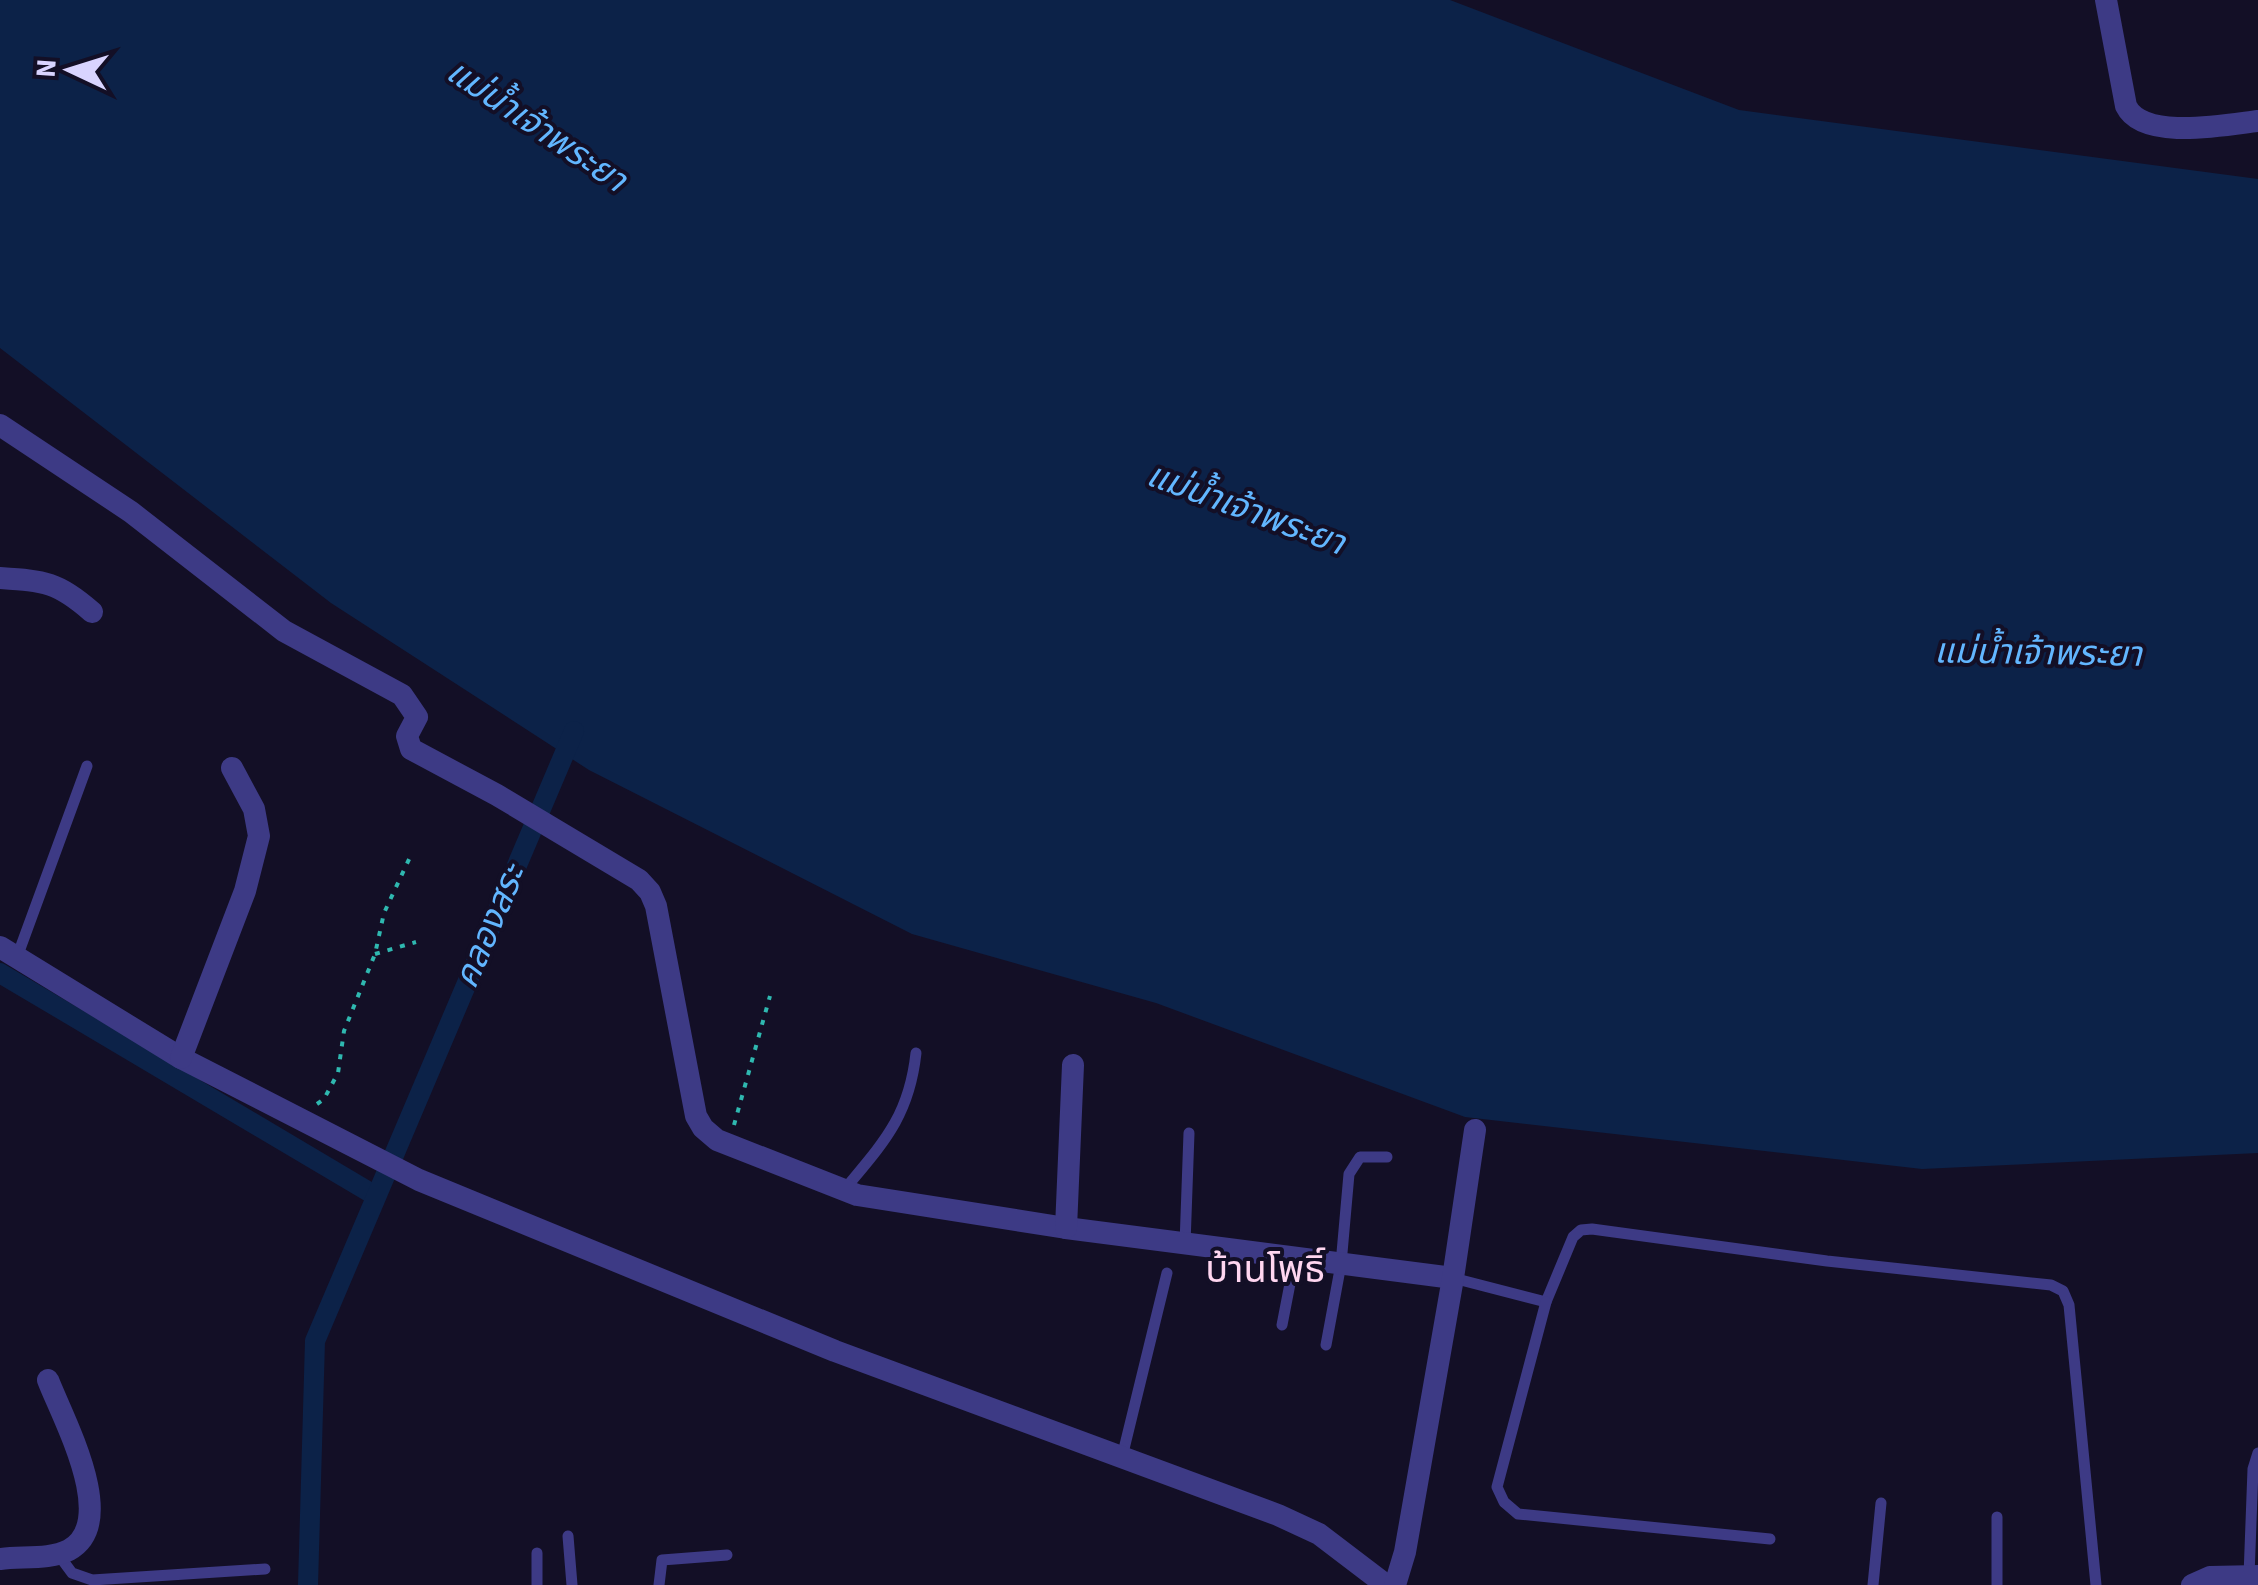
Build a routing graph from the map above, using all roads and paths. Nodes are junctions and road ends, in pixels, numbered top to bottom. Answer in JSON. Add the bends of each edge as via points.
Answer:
{"nodes":[{"id":1,"x":2106,"y":0,"type":"edge"},
{"id":2,"x":2258,"y":121,"type":"edge"},
{"id":3,"x":0,"y":425,"type":"edge"},
{"id":4,"x":0,"y":578,"type":"edge"},
{"id":5,"x":92,"y":612,"type":"dead end"},
{"id":6,"x":87,"y":766,"type":"dead end"},
{"id":7,"x":232,"y":768,"type":"dead end"},
{"id":8,"x":411,"y":855,"type":"dead end"},
{"id":9,"x":416,"y":942,"type":"dead end"},
{"id":10,"x":8,"y":952,"type":"edge"},
{"id":11,"x":374,"y":954,"type":"junction"},
{"id":12,"x":770,"y":996,"type":"dead end"},
{"id":13,"x":916,"y":1054,"type":"dead end"},
{"id":14,"x":181,"y":1058,"type":"junction"},
{"id":15,"x":1073,"y":1065,"type":"dead end"},
{"id":16,"x":296,"y":1118,"type":"junction"},
{"id":17,"x":1475,"y":1130,"type":"dead end"},
{"id":18,"x":1189,"y":1133,"type":"dead end"},
{"id":19,"x":728,"y":1144,"type":"junction"},
{"id":20,"x":1387,"y":1157,"type":"dead end"},
{"id":21,"x":844,"y":1190,"type":"junction"},
{"id":22,"x":1066,"y":1228,"type":"junction"},
{"id":23,"x":1185,"y":1244,"type":"junction"},
{"id":24,"x":1295,"y":1258,"type":"junction"},
{"id":25,"x":1341,"y":1264,"type":"junction"},
{"id":26,"x":1167,"y":1274,"type":"dead end"},
{"id":27,"x":1453,"y":1278,"type":"junction"},
{"id":28,"x":1546,"y":1302,"type":"junction"},
{"id":29,"x":1282,"y":1325,"type":"dead end"},
{"id":30,"x":1326,"y":1345,"type":"dead end"},
{"id":31,"x":48,"y":1380,"type":"dead end"},
{"id":32,"x":2258,"y":1452,"type":"edge"},
{"id":33,"x":1122,"y":1458,"type":"junction"},
{"id":34,"x":1881,"y":1503,"type":"dead end"},
{"id":35,"x":1998,"y":1517,"type":"dead end"},
{"id":36,"x":568,"y":1536,"type":"dead end"},
{"id":37,"x":1770,"y":1538,"type":"dead end"},
{"id":38,"x":537,"y":1553,"type":"dead end"},
{"id":39,"x":58,"y":1554,"type":"junction"},
{"id":40,"x":726,"y":1555,"type":"dead end"},
{"id":41,"x":0,"y":1559,"type":"edge"},
{"id":42,"x":265,"y":1569,"type":"dead end"},
{"id":43,"x":2253,"y":1576,"type":"edge"},
{"id":44,"x":537,"y":1585,"type":"edge"},
{"id":45,"x":572,"y":1585,"type":"edge"},
{"id":46,"x":659,"y":1585,"type":"edge"},
{"id":47,"x":1386,"y":1585,"type":"edge"},
{"id":48,"x":1396,"y":1585,"type":"edge"},
{"id":49,"x":1874,"y":1585,"type":"edge"},
{"id":50,"x":1998,"y":1585,"type":"edge"},
{"id":51,"x":2096,"y":1585,"type":"edge"},
{"id":52,"x":2192,"y":1585,"type":"edge"}],
"edges":[{"from":1,"to":2,"type":"street","via":[[2132,117],[2176,127]]},
{"from":3,"to":19,"type":"street","via":[[131,512],[284,631],[402,696],[417,716],[407,736],[411,749],[639,880],[656,906],[696,1116]]},
{"from":4,"to":5,"type":"street","via":[[50,583]]},
{"from":6,"to":10,"type":"lane"},
{"from":7,"to":14,"type":"street","via":[[254,809],[259,836],[245,891]]},
{"from":8,"to":11,"type":"path","via":[[384,912]]},
{"from":9,"to":11,"type":"path"},
{"from":10,"to":14,"type":"street"},
{"from":11,"to":16,"type":"path","via":[[344,1031],[338,1072],[324,1099]]},
{"from":12,"to":19,"type":"path"},
{"from":13,"to":21,"type":"lane","via":[[912,1086],[894,1128]]},
{"from":14,"to":16,"type":"street"},
{"from":15,"to":22,"type":"street"},
{"from":16,"to":33,"type":"street","via":[[419,1180],[835,1351]]},
{"from":17,"to":27,"type":"street"},
{"from":18,"to":23,"type":"lane"},
{"from":19,"to":21,"type":"street"},
{"from":20,"to":25,"type":"lane","via":[[1360,1157],[1348,1174]]},
{"from":21,"to":22,"type":"street"},
{"from":22,"to":23,"type":"street"},
{"from":23,"to":24,"type":"street"},
{"from":24,"to":25,"type":"street"},
{"from":24,"to":29,"type":"lane"},
{"from":25,"to":27,"type":"street"},
{"from":25,"to":30,"type":"lane"},
{"from":26,"to":33,"type":"lane"},
{"from":27,"to":28,"type":"lane"},
{"from":27,"to":48,"type":"street"},
{"from":28,"to":37,"type":"lane","via":[[1498,1487],[1504,1502],[1518,1514]]},
{"from":28,"to":51,"type":"lane","via":[[1573,1237],[1592,1229],[2062,1290],[2069,1305]]},
{"from":31,"to":39,"type":"street","via":[[90,1489],[86,1533]]},
{"from":32,"to":43,"type":"lane"},
{"from":33,"to":47,"type":"street","via":[[1278,1514],[1319,1534]]},
{"from":34,"to":49,"type":"lane"},
{"from":35,"to":50,"type":"lane"},
{"from":36,"to":45,"type":"lane"},
{"from":38,"to":44,"type":"lane"},
{"from":39,"to":41,"type":"street"},
{"from":39,"to":42,"type":"lane","via":[[72,1573],[92,1580]]},
{"from":40,"to":46,"type":"lane","via":[[666,1558],[659,1565]]},
{"from":43,"to":52,"type":"street","via":[[2210,1577]]}]}
